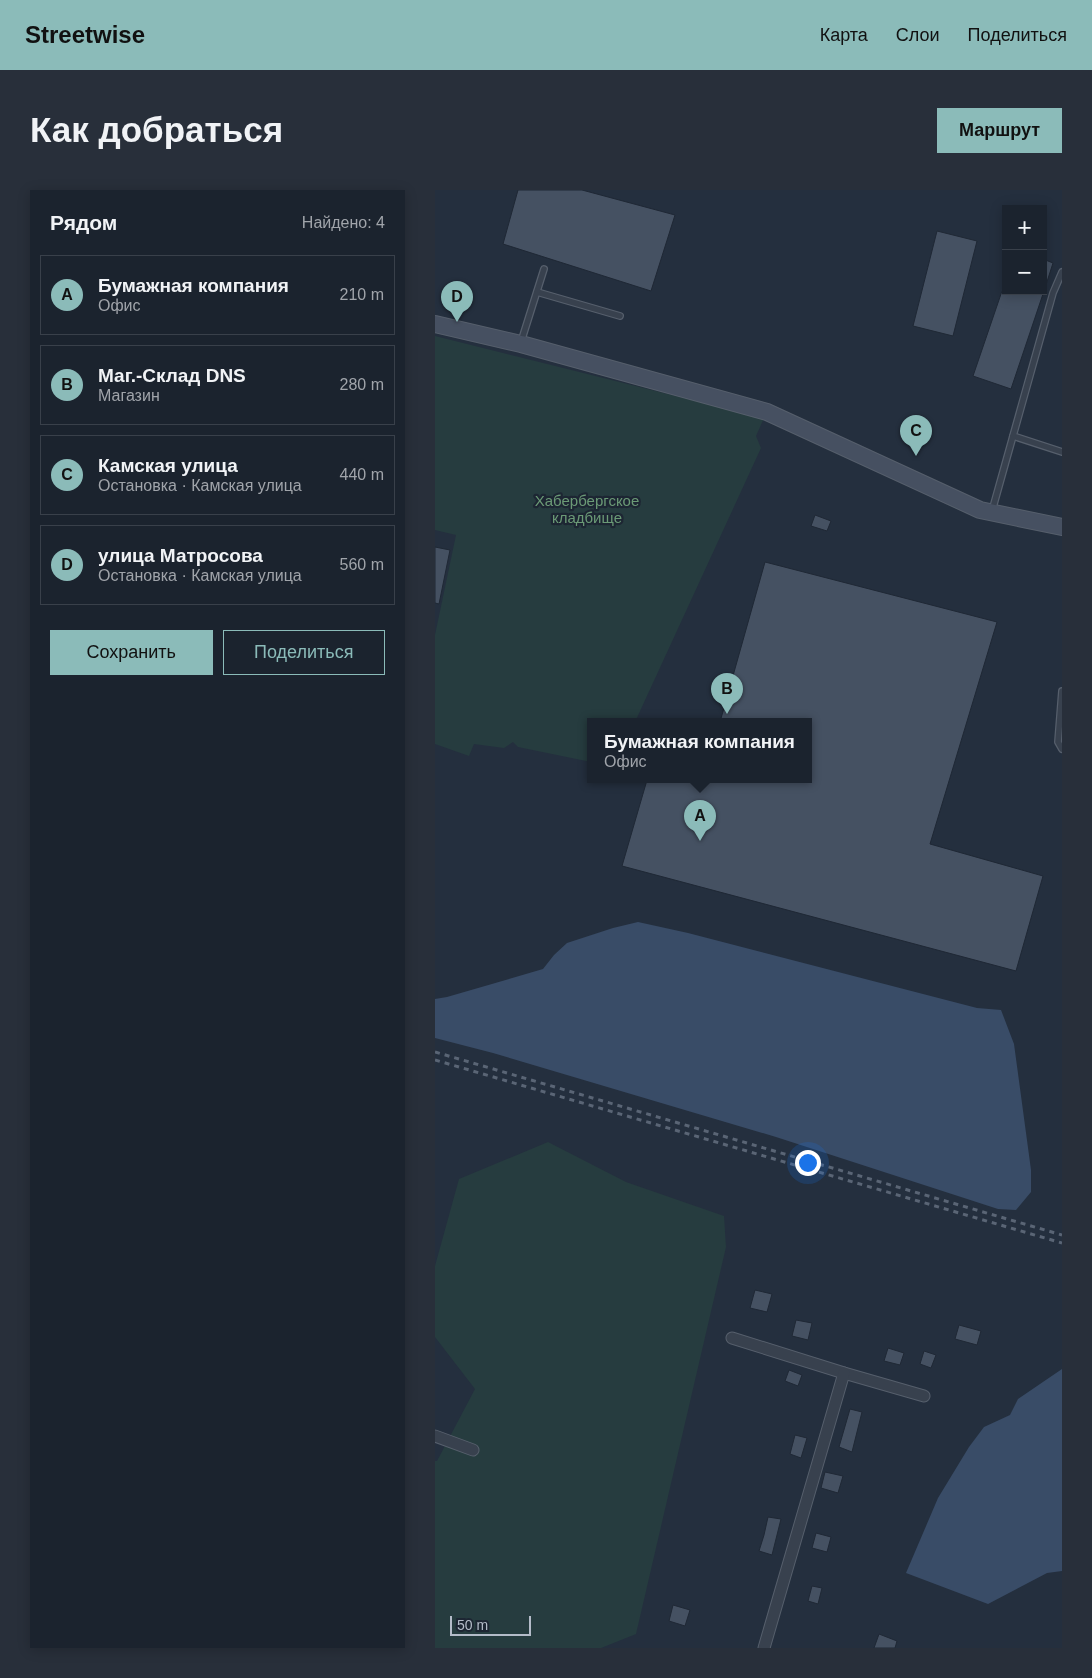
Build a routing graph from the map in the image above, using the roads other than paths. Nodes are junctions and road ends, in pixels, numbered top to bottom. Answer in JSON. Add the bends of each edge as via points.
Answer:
{"nodes":[{"id":1,"x":544,"y":269,"type":"dead end"},
{"id":2,"x":1062,"y":272,"type":"edge"},
{"id":3,"x":537,"y":292,"type":"junction"},
{"id":4,"x":620,"y":316,"type":"dead end"},
{"id":5,"x":435,"y":324,"type":"edge"},
{"id":6,"x":521,"y":344,"type":"junction"},
{"id":7,"x":1013,"y":436,"type":"junction"},
{"id":8,"x":1062,"y":452,"type":"edge"},
{"id":9,"x":992,"y":513,"type":"junction"},
{"id":10,"x":1062,"y":527,"type":"edge"},
{"id":11,"x":1062,"y":691,"type":"edge"},
{"id":12,"x":1062,"y":749,"type":"edge"},
{"id":13,"x":732,"y":1338,"type":"dead end"},
{"id":14,"x":844,"y":1373,"type":"junction"},
{"id":15,"x":924,"y":1396,"type":"dead end"},
{"id":16,"x":435,"y":1436,"type":"edge"},
{"id":17,"x":473,"y":1450,"type":"dead end"},
{"id":18,"x":763,"y":1648,"type":"edge"}],
"edges":[{"from":1,"to":3,"type":"lane"},
{"from":2,"to":7,"type":"lane","via":[[1053,293]]},
{"from":3,"to":4,"type":"lane"},
{"from":3,"to":6,"type":"lane"},
{"from":5,"to":6,"type":"main road"},
{"from":6,"to":9,"type":"main road","via":[[767,412]]},
{"from":7,"to":8,"type":"lane"},
{"from":7,"to":9,"type":"lane"},
{"from":9,"to":10,"type":"main road"},
{"from":11,"to":12,"type":"lane","via":[[1058,742]]},
{"from":13,"to":14,"type":"street"},
{"from":14,"to":15,"type":"street"},
{"from":14,"to":18,"type":"street"},
{"from":16,"to":17,"type":"street"}]}
